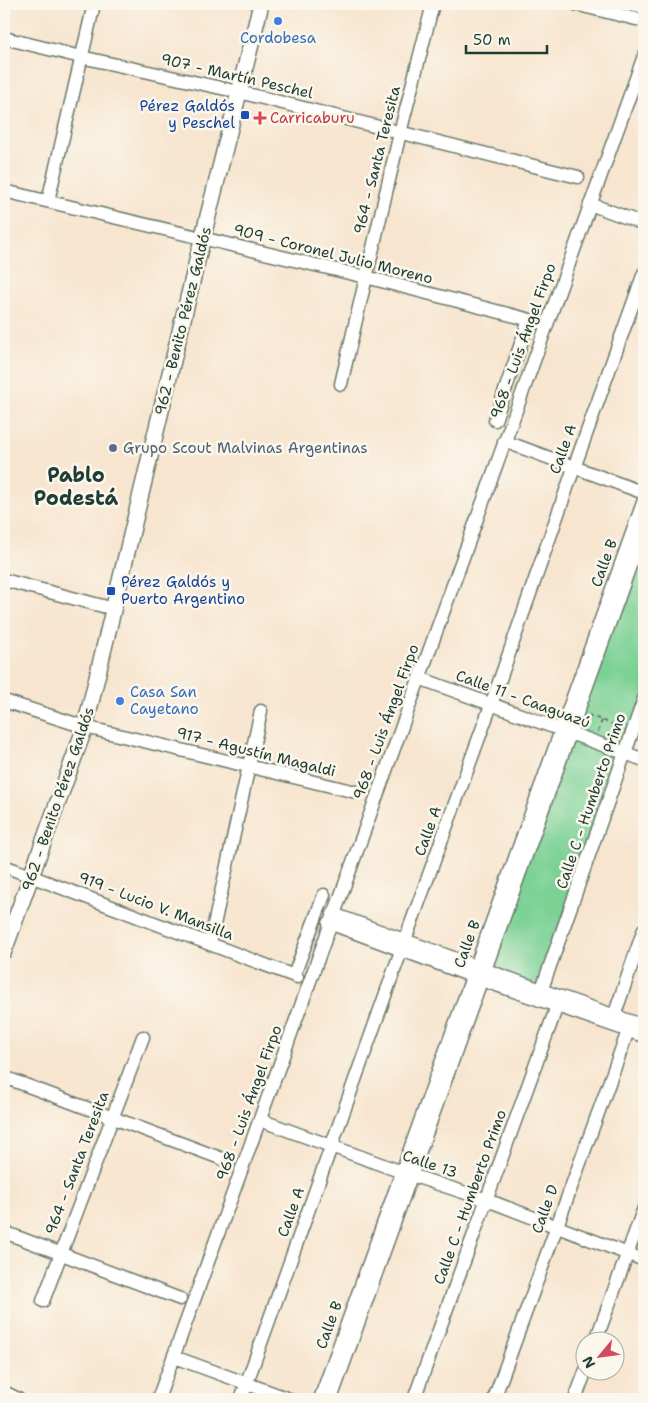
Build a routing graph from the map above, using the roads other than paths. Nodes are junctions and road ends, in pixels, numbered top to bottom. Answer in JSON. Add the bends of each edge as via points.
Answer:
{"nodes":[{"id":1,"x":94,"y":4,"type":"edge"},
{"id":2,"x":261,"y":4,"type":"edge"},
{"id":3,"x":433,"y":4,"type":"edge"},
{"id":4,"x":575,"y":4,"type":"edge"},
{"id":5,"x":614,"y":8,"type":"edge"},
{"id":6,"x":640,"y":20,"type":"dead end"},
{"id":7,"x":4,"y":38,"type":"edge"},
{"id":8,"x":644,"y":56,"type":"edge"},
{"id":9,"x":81,"y":57,"type":"junction"},
{"id":10,"x":239,"y":92,"type":"junction"},
{"id":11,"x":400,"y":133,"type":"junction"},
{"id":12,"x":578,"y":177,"type":"dead end"},
{"id":13,"x":4,"y":191,"type":"edge"},
{"id":14,"x":48,"y":201,"type":"junction"},
{"id":15,"x":590,"y":204,"type":"junction"},
{"id":16,"x":644,"y":224,"type":"edge"},
{"id":17,"x":202,"y":240,"type":"junction"},
{"id":18,"x":644,"y":273,"type":"edge"},
{"id":19,"x":366,"y":277,"type":"junction"},
{"id":20,"x":341,"y":384,"type":"dead end"},
{"id":21,"x":495,"y":420,"type":"dead end"},
{"id":22,"x":504,"y":442,"type":"junction"},
{"id":23,"x":574,"y":468,"type":"junction"},
{"id":24,"x":644,"y":494,"type":"edge"},
{"id":25,"x":644,"y":500,"type":"edge"},
{"id":26,"x":644,"y":527,"type":"edge"},
{"id":27,"x":4,"y":580,"type":"edge"},
{"id":28,"x":114,"y":609,"type":"junction"},
{"id":29,"x":419,"y":678,"type":"junction"},
{"id":30,"x":644,"y":699,"type":"edge"},
{"id":31,"x":4,"y":702,"type":"edge"},
{"id":32,"x":491,"y":705,"type":"junction"},
{"id":33,"x":261,"y":711,"type":"dead end"},
{"id":34,"x":85,"y":727,"type":"junction"},
{"id":35,"x":566,"y":732,"type":"junction"},
{"id":36,"x":624,"y":753,"type":"junction"},
{"id":37,"x":644,"y":760,"type":"edge"},
{"id":38,"x":248,"y":767,"type":"junction"},
{"id":39,"x":356,"y":792,"type":"dead end"},
{"id":40,"x":4,"y":866,"type":"edge"},
{"id":41,"x":32,"y":876,"type":"junction"},
{"id":42,"x":324,"y":895,"type":"dead end"},
{"id":43,"x":331,"y":918,"type":"junction"},
{"id":44,"x":644,"y":929,"type":"edge"},
{"id":45,"x":210,"y":943,"type":"junction"},
{"id":46,"x":403,"y":946,"type":"junction"},
{"id":47,"x":4,"y":951,"type":"edge"},
{"id":48,"x":479,"y":973,"type":"junction"},
{"id":49,"x":540,"y":995,"type":"junction"},
{"id":50,"x":557,"y":1006,"type":"junction"},
{"id":51,"x":613,"y":1020,"type":"junction"},
{"id":52,"x":644,"y":1026,"type":"edge"},
{"id":53,"x":628,"y":1031,"type":"junction"},
{"id":54,"x":644,"y":1036,"type":"edge"},
{"id":55,"x":143,"y":1037,"type":"dead end"},
{"id":56,"x":4,"y":1077,"type":"edge"},
{"id":57,"x":112,"y":1117,"type":"junction"},
{"id":58,"x":260,"y":1120,"type":"junction"},
{"id":59,"x":331,"y":1146,"type":"junction"},
{"id":60,"x":228,"y":1161,"type":"dead end"},
{"id":61,"x":407,"y":1173,"type":"junction"},
{"id":62,"x":486,"y":1200,"type":"junction"},
{"id":63,"x":644,"y":1208,"type":"edge"},
{"id":64,"x":556,"y":1226,"type":"junction"},
{"id":65,"x":4,"y":1232,"type":"edge"},
{"id":66,"x":60,"y":1253,"type":"junction"},
{"id":67,"x":628,"y":1254,"type":"junction"},
{"id":68,"x":644,"y":1260,"type":"edge"},
{"id":69,"x":180,"y":1298,"type":"dead end"},
{"id":70,"x":43,"y":1301,"type":"dead end"},
{"id":71,"x":600,"y":1330,"type":"edge"},
{"id":72,"x":174,"y":1357,"type":"junction"},
{"id":73,"x":582,"y":1380,"type":"edge"},
{"id":74,"x":246,"y":1384,"type":"junction"},
{"id":75,"x":158,"y":1399,"type":"edge"},
{"id":76,"x":241,"y":1399,"type":"edge"},
{"id":77,"x":290,"y":1399,"type":"edge"},
{"id":78,"x":320,"y":1399,"type":"edge"},
{"id":79,"x":332,"y":1399,"type":"edge"},
{"id":80,"x":414,"y":1399,"type":"edge"},
{"id":81,"x":494,"y":1399,"type":"edge"},
{"id":82,"x":575,"y":1399,"type":"edge"}],
"edges":[{"from":1,"to":9,"type":"street"},
{"from":2,"to":10,"type":"main road","name":"962 - Benito Pérez Galdós"},
{"from":3,"to":11,"type":"street","name":"964 - Santa Teresita"},
{"from":4,"to":5,"type":"street"},
{"from":5,"to":6,"type":"street"},
{"from":7,"to":9,"type":"street","name":"907 - Martín Peschel"},
{"from":8,"to":15,"type":"street","name":"968 - Luis Ángel Firpo"},
{"from":9,"to":10,"type":"street","name":"907 - Martín Peschel"},
{"from":9,"to":14,"type":"street"},
{"from":10,"to":11,"type":"street","name":"907 - Martín Peschel"},
{"from":10,"to":17,"type":"main road","name":"962 - Benito Pérez Galdós"},
{"from":11,"to":12,"type":"street","name":"907 - Martín Peschel"},
{"from":11,"to":19,"type":"street","name":"964 - Santa Teresita"},
{"from":13,"to":14,"type":"street","name":"909 - Coronel Julio Moreno"},
{"from":14,"to":17,"type":"street","name":"909 - Coronel Julio Moreno"},
{"from":15,"to":16,"type":"street"},
{"from":15,"to":22,"type":"street","name":"968 - Luis Ángel Firpo"},
{"from":17,"to":19,"type":"street","name":"909 - Coronel Julio Moreno"},
{"from":17,"to":28,"type":"main road","name":"962 - Benito Pérez Galdós"},
{"from":18,"to":23,"type":"street","name":"Calle A"},
{"from":19,"to":20,"type":"street","name":"964 - Santa Teresita"},
{"from":19,"to":21,"type":"street","name":"909 - Coronel Julio Moreno","via":[[533,321]]},
{"from":22,"to":23,"type":"street"},
{"from":22,"to":29,"type":"street","name":"968 - Luis Ángel Firpo"},
{"from":23,"to":24,"type":"street"},
{"from":23,"to":32,"type":"street","name":"Calle A"},
{"from":25,"to":35,"type":"street","name":"Calle B"},
{"from":26,"to":35,"type":"street","name":"Calle B","via":[[579,712]]},
{"from":27,"to":28,"type":"street"},
{"from":28,"to":34,"type":"main road","name":"962 - Benito Pérez Galdós"},
{"from":29,"to":32,"type":"street","name":"Calle 11 - Caaguazú"},
{"from":29,"to":43,"type":"street","name":"968 - Luis Ángel Firpo"},
{"from":30,"to":36,"type":"street","name":"Calle C - Humberto Primo"},
{"from":31,"to":34,"type":"street","name":"917 - Agustín Magaldi"},
{"from":32,"to":35,"type":"street","name":"Calle 11 - Caaguazú"},
{"from":32,"to":46,"type":"street","name":"Calle A"},
{"from":33,"to":38,"type":"street"},
{"from":34,"to":38,"type":"street","name":"917 - Agustín Magaldi"},
{"from":34,"to":41,"type":"main road","name":"962 - Benito Pérez Galdós"},
{"from":35,"to":36,"type":"street","name":"Calle 11 - Caaguazú"},
{"from":35,"to":48,"type":"street","name":"Calle B"},
{"from":36,"to":37,"type":"street","name":"Calle 11 - Caaguazú"},
{"from":36,"to":49,"type":"street","name":"Calle C - Humberto Primo"},
{"from":38,"to":39,"type":"street","name":"917 - Agustín Magaldi"},
{"from":38,"to":45,"type":"street"},
{"from":40,"to":41,"type":"street","name":"919 - Lucio V. Mansilla"},
{"from":41,"to":45,"type":"street","name":"919 - Lucio V. Mansilla"},
{"from":41,"to":47,"type":"main road","name":"962 - Benito Pérez Galdós"},
{"from":42,"to":45,"type":"street","name":"919 - Lucio V. Mansilla","via":[[295,976]]},
{"from":43,"to":46,"type":"street"},
{"from":43,"to":58,"type":"street","name":"968 - Luis Ángel Firpo"},
{"from":44,"to":51,"type":"street"},
{"from":46,"to":48,"type":"street"},
{"from":46,"to":59,"type":"street","name":"Calle A"},
{"from":48,"to":49,"type":"street"},
{"from":48,"to":61,"type":"street","name":"Calle B"},
{"from":49,"to":50,"type":"street"},
{"from":49,"to":51,"type":"street"},
{"from":50,"to":51,"type":"street"},
{"from":50,"to":62,"type":"street","name":"Calle C - Humberto Primo"},
{"from":51,"to":52,"type":"street"},
{"from":51,"to":53,"type":"street"},
{"from":53,"to":54,"type":"street"},
{"from":53,"to":64,"type":"street","name":"Calle D"},
{"from":55,"to":57,"type":"street","name":"964 - Santa Teresita"},
{"from":56,"to":57,"type":"street"},
{"from":57,"to":60,"type":"street"},
{"from":57,"to":66,"type":"street","name":"964 - Santa Teresita"},
{"from":58,"to":59,"type":"street","name":"Calle 13"},
{"from":58,"to":72,"type":"street","name":"968 - Luis Ángel Firpo"},
{"from":59,"to":61,"type":"street","name":"Calle 13"},
{"from":59,"to":74,"type":"street","name":"Calle A"},
{"from":61,"to":62,"type":"street","name":"Calle 13"},
{"from":61,"to":78,"type":"street","name":"Calle B"},
{"from":61,"to":79,"type":"street","name":"Calle B"},
{"from":62,"to":64,"type":"street","name":"Calle 13"},
{"from":62,"to":80,"type":"street","name":"Calle C - Humberto Primo"},
{"from":63,"to":67,"type":"street"},
{"from":64,"to":67,"type":"street","name":"Calle 13"},
{"from":64,"to":81,"type":"street","name":"Calle D"},
{"from":65,"to":66,"type":"street"},
{"from":66,"to":69,"type":"street"},
{"from":66,"to":70,"type":"street","name":"964 - Santa Teresita"},
{"from":67,"to":68,"type":"street","name":"Calle 13"},
{"from":67,"to":71,"type":"street"},
{"from":72,"to":74,"type":"street"},
{"from":72,"to":75,"type":"street","name":"968 - Luis Ángel Firpo"},
{"from":73,"to":82,"type":"street"},
{"from":74,"to":76,"type":"street","name":"Calle A"},
{"from":74,"to":77,"type":"street"}]}
